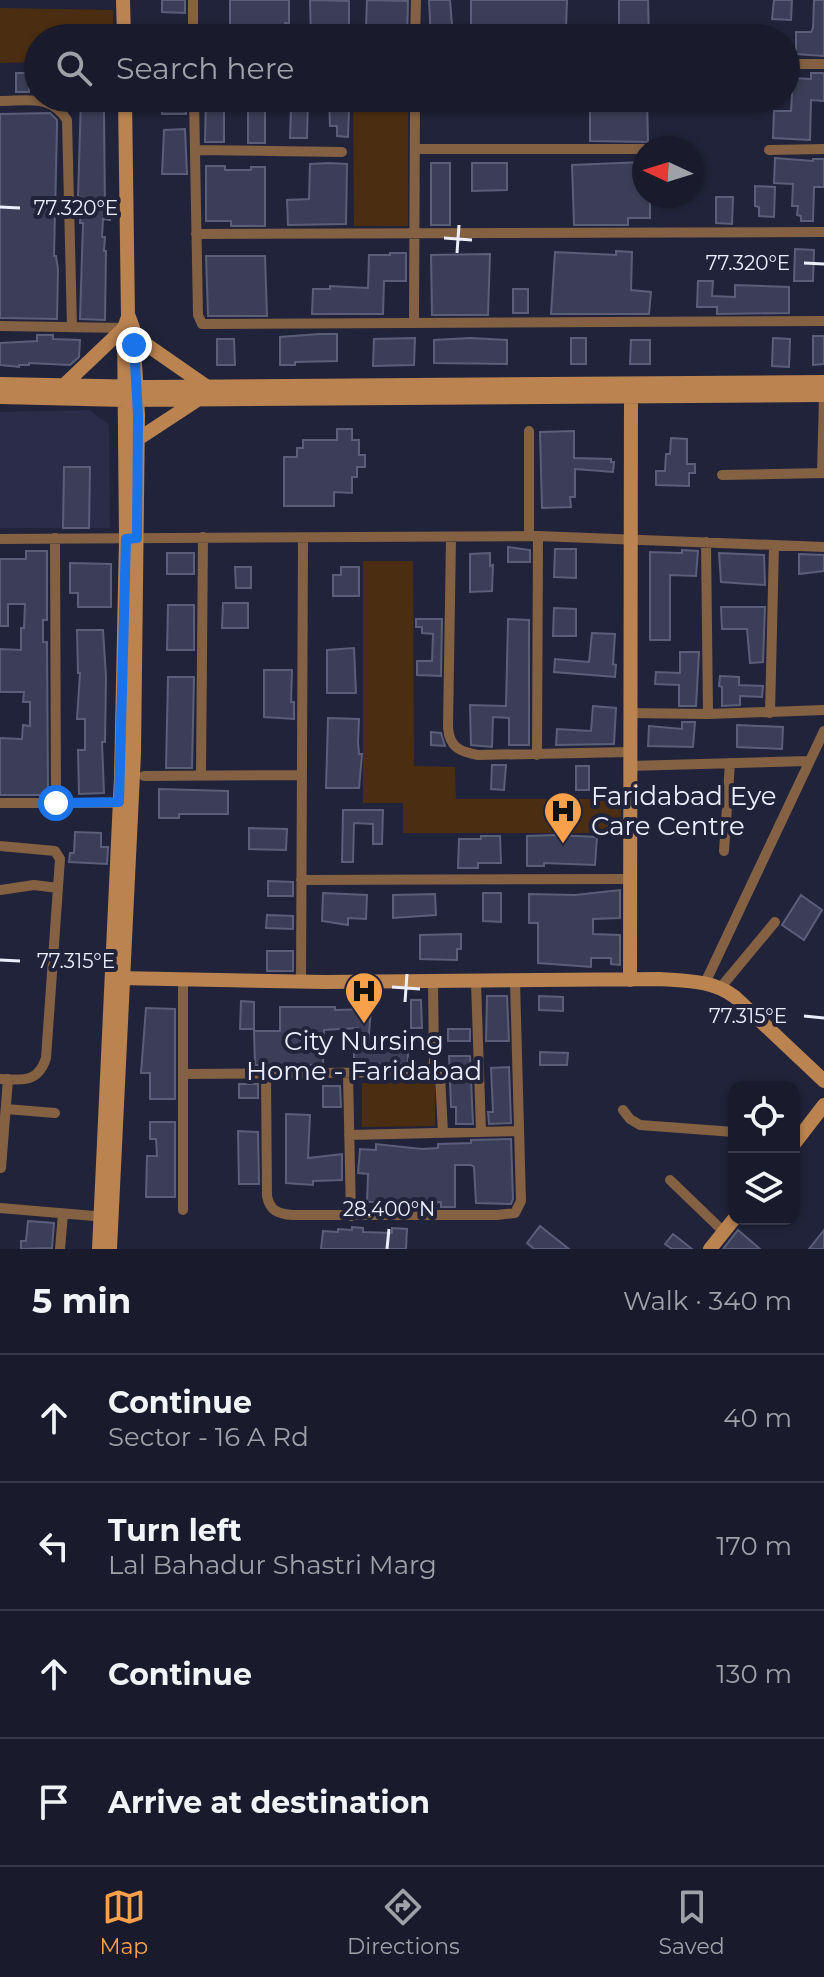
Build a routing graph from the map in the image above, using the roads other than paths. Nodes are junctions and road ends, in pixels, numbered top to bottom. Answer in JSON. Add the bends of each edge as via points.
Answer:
{"nodes":[{"id":1,"x":123,"y":0,"type":"edge"},
{"id":2,"x":193,"y":0,"type":"edge"},
{"id":3,"x":416,"y":0,"type":"edge"},
{"id":4,"x":124,"y":24,"type":"edge"},
{"id":5,"x":193,"y":24,"type":"edge"},
{"id":6,"x":415,"y":24,"type":"edge"},
{"id":7,"x":800,"y":64,"type":"edge"},
{"id":8,"x":824,"y":64,"type":"edge"},
{"id":9,"x":0,"y":101,"type":"edge"},
{"id":10,"x":24,"y":101,"type":"edge"},
{"id":11,"x":62,"y":112,"type":"edge"},
{"id":12,"x":125,"y":112,"type":"edge"},
{"id":13,"x":194,"y":112,"type":"edge"},
{"id":14,"x":415,"y":112,"type":"edge"},
{"id":15,"x":415,"y":149,"type":"junction"},
{"id":16,"x":632,"y":149,"type":"edge"},
{"id":17,"x":824,"y":149,"type":"edge"},
{"id":18,"x":195,"y":150,"type":"junction"},
{"id":19,"x":769,"y":150,"type":"dead end"},
{"id":20,"x":342,"y":152,"type":"dead end"},
{"id":21,"x":824,"y":232,"type":"edge"},
{"id":22,"x":196,"y":234,"type":"junction"},
{"id":23,"x":416,"y":234,"type":"junction"},
{"id":24,"x":824,"y":321,"type":"edge"},
{"id":25,"x":414,"y":322,"type":"junction"},
{"id":26,"x":0,"y":326,"type":"edge"},
{"id":27,"x":72,"y":327,"type":"junction"},
{"id":28,"x":130,"y":327,"type":"junction"},
{"id":29,"x":824,"y":382,"type":"edge"},
{"id":30,"x":0,"y":384,"type":"edge"},
{"id":31,"x":64,"y":385,"type":"junction"},
{"id":32,"x":713,"y":389,"type":"junction"},
{"id":33,"x":631,"y":390,"type":"junction"},
{"id":34,"x":203,"y":392,"type":"junction"},
{"id":35,"x":130,"y":394,"type":"junction"},
{"id":36,"x":824,"y":396,"type":"edge"},
{"id":37,"x":0,"y":397,"type":"edge"},
{"id":38,"x":529,"y":431,"type":"dead end"},
{"id":39,"x":138,"y":439,"type":"junction"},
{"id":40,"x":823,"y":473,"type":"edge"},
{"id":41,"x":722,"y":475,"type":"dead end"},
{"id":42,"x":534,"y":536,"type":"junction"},
{"id":43,"x":203,"y":537,"type":"junction"},
{"id":44,"x":55,"y":538,"type":"junction"},
{"id":45,"x":132,"y":538,"type":"junction"},
{"id":46,"x":303,"y":538,"type":"junction"},
{"id":47,"x":451,"y":538,"type":"junction"},
{"id":48,"x":0,"y":539,"type":"edge"},
{"id":49,"x":629,"y":541,"type":"junction"},
{"id":50,"x":706,"y":542,"type":"junction"},
{"id":51,"x":774,"y":545,"type":"junction"},
{"id":52,"x":824,"y":547,"type":"edge"},
{"id":53,"x":824,"y":710,"type":"edge"},
{"id":54,"x":629,"y":713,"type":"junction"},
{"id":55,"x":770,"y":713,"type":"junction"},
{"id":56,"x":708,"y":714,"type":"junction"},
{"id":57,"x":824,"y":731,"type":"edge"},
{"id":58,"x":537,"y":755,"type":"junction"},
{"id":59,"x":629,"y":759,"type":"junction"},
{"id":60,"x":809,"y":761,"type":"junction"},
{"id":61,"x":730,"y":763,"type":"junction"},
{"id":62,"x":201,"y":774,"type":"junction"},
{"id":63,"x":300,"y":775,"type":"junction"},
{"id":64,"x":144,"y":776,"type":"dead end"},
{"id":65,"x":0,"y":803,"type":"edge"},
{"id":66,"x":56,"y":803,"type":"junction"},
{"id":67,"x":125,"y":803,"type":"junction"},
{"id":68,"x":0,"y":846,"type":"edge"},
{"id":69,"x":724,"y":851,"type":"dead end"},
{"id":70,"x":630,"y":879,"type":"junction"},
{"id":71,"x":301,"y":880,"type":"junction"},
{"id":72,"x":58,"y":888,"type":"junction"},
{"id":73,"x":0,"y":890,"type":"edge"},
{"id":74,"x":775,"y":922,"type":"dead end"},
{"id":75,"x":118,"y":978,"type":"junction"},
{"id":76,"x":183,"y":978,"type":"junction"},
{"id":77,"x":630,"y":980,"type":"junction"},
{"id":78,"x":433,"y":981,"type":"junction"},
{"id":79,"x":515,"y":981,"type":"junction"},
{"id":80,"x":301,"y":982,"type":"junction"},
{"id":81,"x":476,"y":982,"type":"junction"},
{"id":82,"x":705,"y":983,"type":"junction"},
{"id":83,"x":721,"y":987,"type":"junction"},
{"id":84,"x":434,"y":1063,"type":"junction"},
{"id":85,"x":183,"y":1074,"type":"junction"},
{"id":86,"x":266,"y":1074,"type":"junction"},
{"id":87,"x":348,"y":1074,"type":"junction"},
{"id":88,"x":822,"y":1077,"type":"edge"},
{"id":89,"x":4,"y":1079,"type":"edge"},
{"id":90,"x":824,"y":1105,"type":"edge"},
{"id":91,"x":6,"y":1109,"type":"junction"},
{"id":92,"x":623,"y":1110,"type":"dead end"},
{"id":93,"x":55,"y":1113,"type":"dead end"},
{"id":94,"x":481,"y":1131,"type":"junction"},
{"id":95,"x":519,"y":1131,"type":"junction"},
{"id":96,"x":443,"y":1132,"type":"junction"},
{"id":97,"x":728,"y":1132,"type":"edge"},
{"id":98,"x":800,"y":1134,"type":"edge"},
{"id":99,"x":349,"y":1135,"type":"junction"},
{"id":100,"x":1,"y":1168,"type":"edge"},
{"id":101,"x":670,"y":1180,"type":"dead end"},
{"id":102,"x":0,"y":1208,"type":"edge"},
{"id":103,"x":183,"y":1210,"type":"dead end"},
{"id":104,"x":63,"y":1214,"type":"junction"},
{"id":105,"x":351,"y":1216,"type":"junction"},
{"id":106,"x":106,"y":1218,"type":"junction"},
{"id":107,"x":729,"y":1225,"type":"edge"},
{"id":108,"x":724,"y":1232,"type":"junction"},
{"id":109,"x":60,"y":1249,"type":"edge"},
{"id":110,"x":99,"y":1249,"type":"edge"},
{"id":111,"x":110,"y":1249,"type":"edge"},
{"id":112,"x":710,"y":1249,"type":"edge"}],
"edges":[{"from":1,"to":4,"type":"street"},
{"from":2,"to":5,"type":"street"},
{"from":3,"to":6,"type":"street"},
{"from":7,"to":8,"type":"street"},
{"from":9,"to":10,"type":"street"},
{"from":11,"to":27,"type":"street","via":[[67,120]]},
{"from":12,"to":28,"type":"street"},
{"from":13,"to":18,"type":"street"},
{"from":14,"to":15,"type":"street"},
{"from":15,"to":16,"type":"street"},
{"from":15,"to":23,"type":"street"},
{"from":17,"to":19,"type":"street"},
{"from":18,"to":20,"type":"street"},
{"from":18,"to":22,"type":"street"},
{"from":21,"to":23,"type":"street"},
{"from":22,"to":23,"type":"street"},
{"from":22,"to":25,"type":"street","via":[[202,324]]},
{"from":23,"to":25,"type":"street"},
{"from":24,"to":25,"type":"street"},
{"from":26,"to":27,"type":"street"},
{"from":27,"to":28,"type":"street"},
{"from":28,"to":31,"type":"street"},
{"from":28,"to":34,"type":"street"},
{"from":28,"to":35,"type":"street"},
{"from":29,"to":32,"type":"street"},
{"from":30,"to":31,"type":"street"},
{"from":31,"to":35,"type":"street"},
{"from":32,"to":33,"type":"street"},
{"from":32,"to":36,"type":"street"},
{"from":33,"to":34,"type":"street"},
{"from":33,"to":49,"type":"street"},
{"from":34,"to":35,"type":"street"},
{"from":34,"to":39,"type":"street"},
{"from":35,"to":37,"type":"street"},
{"from":35,"to":39,"type":"street"},
{"from":35,"to":45,"type":"street"},
{"from":36,"to":40,"type":"street"},
{"from":38,"to":42,"type":"street"},
{"from":39,"to":45,"type":"street"},
{"from":40,"to":41,"type":"street"},
{"from":42,"to":47,"type":"street"},
{"from":42,"to":49,"type":"street"},
{"from":42,"to":58,"type":"street"},
{"from":43,"to":45,"type":"street"},
{"from":43,"to":46,"type":"street"},
{"from":43,"to":62,"type":"street"},
{"from":44,"to":45,"type":"street"},
{"from":44,"to":48,"type":"street"},
{"from":44,"to":66,"type":"street"},
{"from":45,"to":67,"type":"street"},
{"from":46,"to":47,"type":"street"},
{"from":46,"to":63,"type":"street"},
{"from":47,"to":58,"type":"street","via":[[449,739],[464,753]]},
{"from":49,"to":50,"type":"street"},
{"from":49,"to":54,"type":"street"},
{"from":50,"to":51,"type":"street"},
{"from":50,"to":56,"type":"street"},
{"from":51,"to":52,"type":"street"},
{"from":51,"to":55,"type":"street"},
{"from":53,"to":55,"type":"street"},
{"from":54,"to":56,"type":"street"},
{"from":54,"to":59,"type":"street"},
{"from":55,"to":56,"type":"street"},
{"from":57,"to":60,"type":"street"},
{"from":58,"to":59,"type":"street"},
{"from":59,"to":61,"type":"street"},
{"from":59,"to":70,"type":"street"},
{"from":60,"to":61,"type":"street"},
{"from":60,"to":82,"type":"street"},
{"from":61,"to":69,"type":"street"},
{"from":62,"to":63,"type":"street"},
{"from":62,"to":64,"type":"street"},
{"from":63,"to":71,"type":"street"},
{"from":65,"to":66,"type":"street"},
{"from":66,"to":67,"type":"street"},
{"from":67,"to":75,"type":"street"},
{"from":68,"to":72,"type":"street","via":[[55,851],[60,859]]},
{"from":70,"to":71,"type":"street"},
{"from":70,"to":77,"type":"street"},
{"from":71,"to":80,"type":"street"},
{"from":72,"to":73,"type":"street"},
{"from":72,"to":89,"type":"street","via":[[46,1058],[36,1075]]},
{"from":74,"to":83,"type":"street"},
{"from":75,"to":76,"type":"street"},
{"from":75,"to":106,"type":"street"},
{"from":76,"to":80,"type":"street"},
{"from":76,"to":85,"type":"street"},
{"from":77,"to":79,"type":"street"},
{"from":77,"to":82,"type":"street"},
{"from":78,"to":80,"type":"street"},
{"from":78,"to":81,"type":"street"},
{"from":78,"to":84,"type":"street"},
{"from":79,"to":81,"type":"street"},
{"from":79,"to":95,"type":"street"},
{"from":81,"to":94,"type":"street"},
{"from":82,"to":83,"type":"street"},
{"from":83,"to":88,"type":"street"},
{"from":84,"to":87,"type":"street","via":[[424,1074]]},
{"from":84,"to":96,"type":"street","via":[[440,1076]]},
{"from":85,"to":86,"type":"street"},
{"from":85,"to":103,"type":"street"},
{"from":86,"to":87,"type":"street"},
{"from":86,"to":105,"type":"street","via":[[268,1205],[280,1214]]},
{"from":87,"to":99,"type":"street"},
{"from":89,"to":91,"type":"street"},
{"from":90,"to":98,"type":"street"},
{"from":91,"to":93,"type":"street"},
{"from":91,"to":100,"type":"street"},
{"from":92,"to":97,"type":"street","via":[[640,1125]]},
{"from":94,"to":95,"type":"street"},
{"from":94,"to":96,"type":"street"},
{"from":95,"to":105,"type":"street","via":[[521,1201],[515,1213]]},
{"from":96,"to":99,"type":"street"},
{"from":99,"to":105,"type":"street"},
{"from":101,"to":108,"type":"street"},
{"from":102,"to":104,"type":"street"},
{"from":104,"to":106,"type":"street"},
{"from":104,"to":109,"type":"street"},
{"from":106,"to":110,"type":"street"},
{"from":106,"to":111,"type":"street"},
{"from":107,"to":108,"type":"street"},
{"from":108,"to":112,"type":"street"}]}
